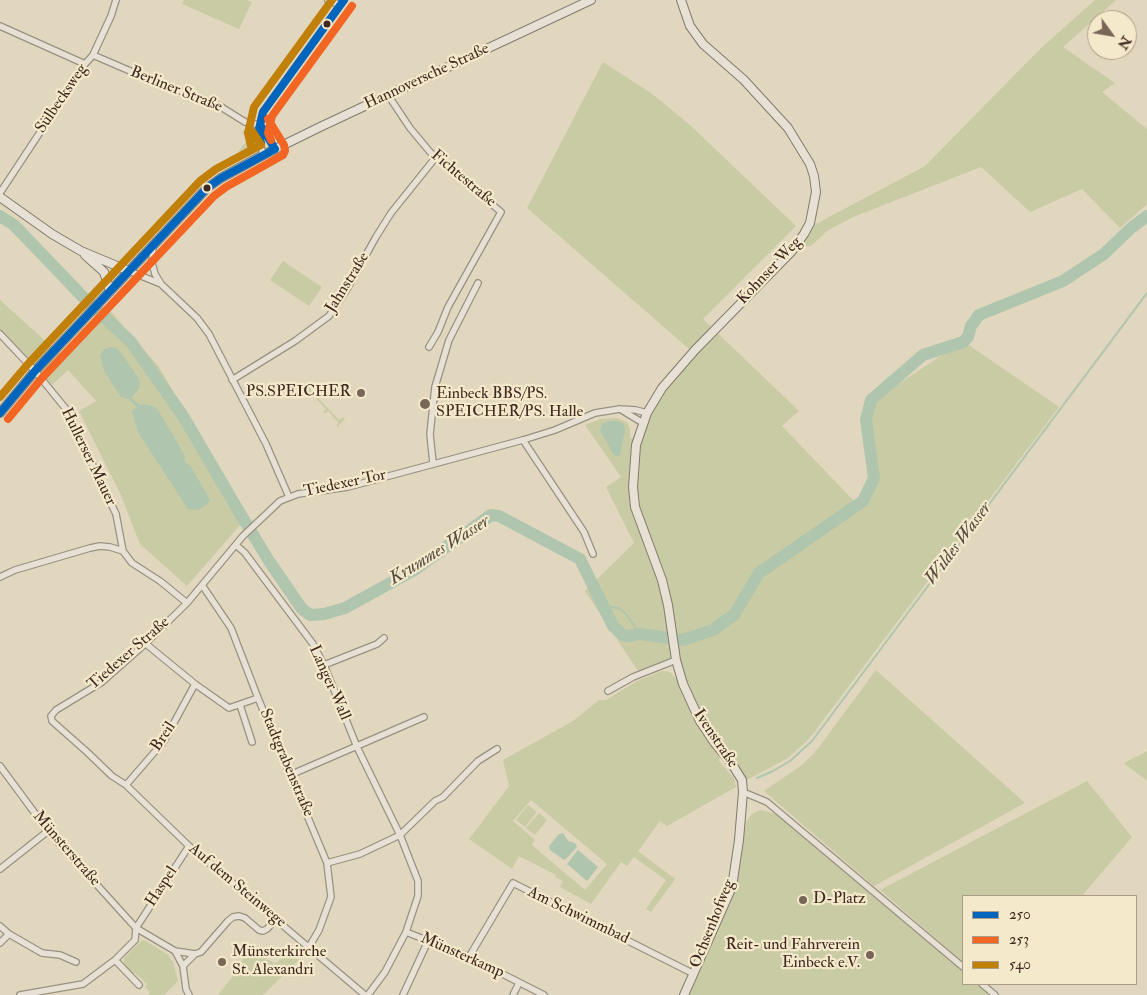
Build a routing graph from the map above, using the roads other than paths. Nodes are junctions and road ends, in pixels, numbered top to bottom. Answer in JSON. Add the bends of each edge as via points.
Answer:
{"nodes":[{"id":1,"x":116,"y":0,"type":"edge"},
{"id":2,"x":328,"y":0,"type":"edge"},
{"id":3,"x":591,"y":0,"type":"edge"},
{"id":4,"x":681,"y":0,"type":"edge"},
{"id":5,"x":342,"y":3,"type":"edge"},
{"id":6,"x":0,"y":26,"type":"edge"},
{"id":7,"x":93,"y":54,"type":"junction"},
{"id":8,"x":85,"y":64,"type":"junction"},
{"id":9,"x":388,"y":95,"type":"junction"},
{"id":10,"x":260,"y":125,"type":"junction"},
{"id":11,"x":275,"y":149,"type":"junction"},
{"id":12,"x":263,"y":155,"type":"junction"},
{"id":13,"x":436,"y":157,"type":"junction"},
{"id":14,"x":0,"y":193,"type":"edge"},
{"id":15,"x":0,"y":197,"type":"edge"},
{"id":16,"x":154,"y":244,"type":"junction"},
{"id":17,"x":81,"y":251,"type":"junction"},
{"id":18,"x":129,"y":271,"type":"junction"},
{"id":19,"x":478,"y":283,"type":"dead end"},
{"id":20,"x":161,"y":284,"type":"junction"},
{"id":21,"x":110,"y":292,"type":"junction"},
{"id":22,"x":0,"y":334,"type":"edge"},
{"id":23,"x":429,"y":347,"type":"dead end"},
{"id":24,"x":36,"y":370,"type":"junction"},
{"id":25,"x":232,"y":380,"type":"junction"},
{"id":26,"x":620,"y":409,"type":"junction"},
{"id":27,"x":0,"y":413,"type":"edge"},
{"id":28,"x":647,"y":413,"type":"junction"},
{"id":29,"x":642,"y":423,"type":"junction"},
{"id":30,"x":523,"y":440,"type":"junction"},
{"id":31,"x":433,"y":463,"type":"junction"},
{"id":32,"x":289,"y":496,"type":"junction"},
{"id":33,"x":236,"y":545,"type":"junction"},
{"id":34,"x":124,"y":551,"type":"junction"},
{"id":35,"x":593,"y":554,"type":"dead end"},
{"id":36,"x":0,"y":577,"type":"edge"},
{"id":37,"x":202,"y":585,"type":"junction"},
{"id":38,"x":187,"y":603,"type":"junction"},
{"id":39,"x":384,"y":638,"type":"dead end"},
{"id":40,"x":146,"y":644,"type":"junction"},
{"id":41,"x":676,"y":660,"type":"junction"},
{"id":42,"x":324,"y":665,"type":"junction"},
{"id":43,"x":195,"y":684,"type":"junction"},
{"id":44,"x":608,"y":692,"type":"dead end"},
{"id":45,"x":258,"y":698,"type":"junction"},
{"id":46,"x":240,"y":705,"type":"junction"},
{"id":47,"x":51,"y":716,"type":"joint"},
{"id":48,"x":424,"y":717,"type":"dead end"},
{"id":49,"x":252,"y":742,"type":"dead end"},
{"id":50,"x":357,"y":748,"type":"junction"},
{"id":51,"x":498,"y":749,"type":"dead end"},
{"id":52,"x":0,"y":766,"type":"edge"},
{"id":53,"x":290,"y":775,"type":"junction"},
{"id":54,"x":126,"y":785,"type":"junction"},
{"id":55,"x":742,"y":792,"type":"junction"},
{"id":56,"x":48,"y":831,"type":"junction"},
{"id":57,"x":400,"y":835,"type":"junction"},
{"id":58,"x":189,"y":846,"type":"junction"},
{"id":59,"x":327,"y":863,"type":"junction"},
{"id":60,"x":0,"y":869,"type":"edge"},
{"id":61,"x":276,"y":919,"type":"junction"},
{"id":62,"x":0,"y":926,"type":"edge"},
{"id":63,"x":136,"y":928,"type":"junction"},
{"id":64,"x":406,"y":932,"type":"junction"},
{"id":65,"x":9,"y":934,"type":"junction"},
{"id":66,"x":428,"y":941,"type":"junction"},
{"id":67,"x":0,"y":943,"type":"edge"},
{"id":68,"x":309,"y":947,"type":"junction"},
{"id":69,"x":175,"y":951,"type":"junction"},
{"id":70,"x":195,"y":954,"type":"junction"},
{"id":71,"x":469,"y":957,"type":"junction"},
{"id":72,"x":115,"y":960,"type":"junction"},
{"id":73,"x":76,"y":962,"type":"dead end"},
{"id":74,"x":183,"y":966,"type":"junction"},
{"id":75,"x":962,"y":966,"type":"edge"},
{"id":76,"x":694,"y":974,"type":"junction"},
{"id":77,"x":519,"y":983,"type":"junction"},
{"id":78,"x":139,"y":985,"type":"dead end"},
{"id":79,"x":983,"y":985,"type":"edge"},
{"id":80,"x":20,"y":995,"type":"edge"},
{"id":81,"x":189,"y":995,"type":"edge"},
{"id":82,"x":366,"y":995,"type":"edge"},
{"id":83,"x":403,"y":995,"type":"edge"},
{"id":84,"x":513,"y":995,"type":"edge"},
{"id":85,"x":544,"y":995,"type":"edge"},
{"id":86,"x":684,"y":995,"type":"edge"},
{"id":87,"x":995,"y":995,"type":"edge"}],
"edges":[{"from":1,"to":7,"type":"street","name":"Sülbecksweg"},
{"from":2,"to":5,"type":"street"},
{"from":3,"to":9,"type":"street","name":"Hannoversche Straße"},
{"from":4,"to":28,"type":"street","name":"Kohnser Weg","via":[[690,26],[702,44],[744,80],[788,128],[810,164],[816,192],[810,223],[792,250],[673,375]]},
{"from":5,"to":10,"type":"street","via":[[263,112]]},
{"from":6,"to":8,"type":"street"},
{"from":7,"to":8,"type":"street","name":"Sülbecksweg"},
{"from":7,"to":10,"type":"street","name":"Berliner Straße","via":[[212,103],[245,122]]},
{"from":8,"to":14,"type":"street","name":"Sülbecksweg"},
{"from":9,"to":11,"type":"street","name":"Hannoversche Straße"},
{"from":9,"to":13,"type":"street","name":"Fichtestraße","via":[[410,128]]},
{"from":10,"to":11,"type":"street"},
{"from":10,"to":12,"type":"street","via":[[258,133]]},
{"from":11,"to":12,"type":"street","name":"Hannoversche Straße"},
{"from":12,"to":16,"type":"street","name":"Hannoversche Straße","via":[[207,188]]},
{"from":13,"to":23,"type":"street","name":"Fichtestraße","via":[[501,212]]},
{"from":13,"to":25,"type":"street","name":"Jahnstraße","via":[[391,213],[330,316]]},
{"from":15,"to":17,"type":"street"},
{"from":16,"to":18,"type":"street","name":"Hannoversche Straße"},
{"from":16,"to":20,"type":"street","via":[[152,263]]},
{"from":17,"to":18,"type":"street"},
{"from":17,"to":21,"type":"street","via":[[104,272]]},
{"from":18,"to":20,"type":"street"},
{"from":18,"to":21,"type":"street","name":"Hannoversche Straße"},
{"from":19,"to":31,"type":"street","via":[[449,340],[435,387],[430,434]]},
{"from":20,"to":25,"type":"street","via":[[203,325]]},
{"from":21,"to":24,"type":"street","name":"Hannoversche Straße"},
{"from":22,"to":24,"type":"street","name":"Hullerser Mauer"},
{"from":24,"to":27,"type":"street","name":"Hannoversche Straße"},
{"from":24,"to":34,"type":"street","name":"Hullerser Mauer","via":[[66,409],[102,483],[116,514]]},
{"from":25,"to":32,"type":"street"},
{"from":26,"to":28,"type":"street"},
{"from":26,"to":29,"type":"street"},
{"from":26,"to":30,"type":"street","via":[[595,412]]},
{"from":28,"to":29,"type":"street","name":"Ivenstraße"},
{"from":29,"to":41,"type":"street","name":"Ivenstraße","via":[[636,445],[635,507],[662,580]]},
{"from":30,"to":31,"type":"street","name":"Tiedexer Tor"},
{"from":30,"to":35,"type":"street","via":[[584,532]]},
{"from":31,"to":32,"type":"street","name":"Tiedexer Tor","via":[[348,487]]},
{"from":32,"to":33,"type":"street","name":"Tiedexer Tor","via":[[256,522]]},
{"from":33,"to":37,"type":"street","name":"Tiedexer Tor"},
{"from":33,"to":42,"type":"street","name":"Langer Wall","via":[[308,636]]},
{"from":34,"to":36,"type":"street","via":[[100,546],[90,548]]},
{"from":34,"to":38,"type":"street","via":[[132,563]]},
{"from":37,"to":38,"type":"street","name":"Tiedexer Straße"},
{"from":37,"to":45,"type":"street","name":"Stadtgrabenstraße","via":[[231,628]]},
{"from":38,"to":40,"type":"street","name":"Tiedexer Straße"},
{"from":39,"to":42,"type":"street","via":[[377,644]]},
{"from":40,"to":43,"type":"street"},
{"from":40,"to":47,"type":"street","name":"Tiedexer Straße","via":[[102,682]]},
{"from":41,"to":44,"type":"street","via":[[633,677]]},
{"from":41,"to":55,"type":"street","name":"Ivenstraße","via":[[685,690],[700,721],[738,772]]},
{"from":42,"to":50,"type":"street","name":"Langer Wall"},
{"from":43,"to":46,"type":"street","via":[[229,708]]},
{"from":43,"to":54,"type":"street","name":"Breil","via":[[164,741]]},
{"from":45,"to":46,"type":"street"},
{"from":45,"to":53,"type":"street","name":"Stadtgrabenstraße"},
{"from":46,"to":49,"type":"street"},
{"from":47,"to":54,"type":"street","name":"Auf dem Steinwege","via":[[52,721]]},
{"from":48,"to":50,"type":"street"},
{"from":50,"to":53,"type":"street"},
{"from":50,"to":57,"type":"street","name":"Langer Wall"},
{"from":51,"to":57,"type":"street","via":[[478,761]]},
{"from":52,"to":56,"type":"street","name":"Münsterstraße"},
{"from":53,"to":59,"type":"street","name":"Stadtgrabenstraße"},
{"from":54,"to":58,"type":"street","name":"Auf dem Steinwege"},
{"from":55,"to":75,"type":"street","via":[[767,802]]},
{"from":55,"to":76,"type":"street","name":"Ochsenhofweg","via":[[732,887]]},
{"from":56,"to":60,"type":"street"},
{"from":56,"to":63,"type":"street","name":"Münsterstraße"},
{"from":57,"to":59,"type":"street","via":[[360,854]]},
{"from":57,"to":64,"type":"street","name":"Langer Wall","via":[[418,881],[418,896]]},
{"from":58,"to":61,"type":"street","name":"Auf dem Steinwege"},
{"from":58,"to":63,"type":"street","name":"Haspel"},
{"from":59,"to":68,"type":"street","name":"Stadtgrabenstraße","via":[[331,897]]},
{"from":61,"to":68,"type":"street","name":"Auf dem Steinwege"},
{"from":61,"to":70,"type":"street","via":[[263,931],[245,918],[233,917],[201,952]]},
{"from":62,"to":65,"type":"street"},
{"from":63,"to":69,"type":"street","name":"Münsterstraße"},
{"from":63,"to":72,"type":"street","name":"Haspel","via":[[135,940]]},
{"from":64,"to":66,"type":"street","name":"Münsterkamp"},
{"from":64,"to":82,"type":"street","name":"Langer Wall","via":[[385,972]]},
{"from":65,"to":67,"type":"street"},
{"from":65,"to":73,"type":"street","via":[[42,953],[60,955]]},
{"from":66,"to":71,"type":"street","name":"Münsterkamp"},
{"from":66,"to":83,"type":"street"},
{"from":68,"to":82,"type":"street","name":"Auf dem Steinwege"},
{"from":69,"to":70,"type":"street"},
{"from":69,"to":74,"type":"street"},
{"from":70,"to":74,"type":"street"},
{"from":71,"to":76,"type":"street","name":"Am Schwimmbad","via":[[513,883]]},
{"from":71,"to":77,"type":"street","name":"Münsterkamp"},
{"from":72,"to":78,"type":"street"},
{"from":72,"to":80,"type":"street","name":"Haspel","via":[[83,984]]},
{"from":74,"to":81,"type":"street"},
{"from":76,"to":86,"type":"street","name":"Ochsenhofweg"},
{"from":77,"to":84,"type":"street"},
{"from":77,"to":85,"type":"street","name":"Münsterkamp"},
{"from":79,"to":87,"type":"street"}]}
